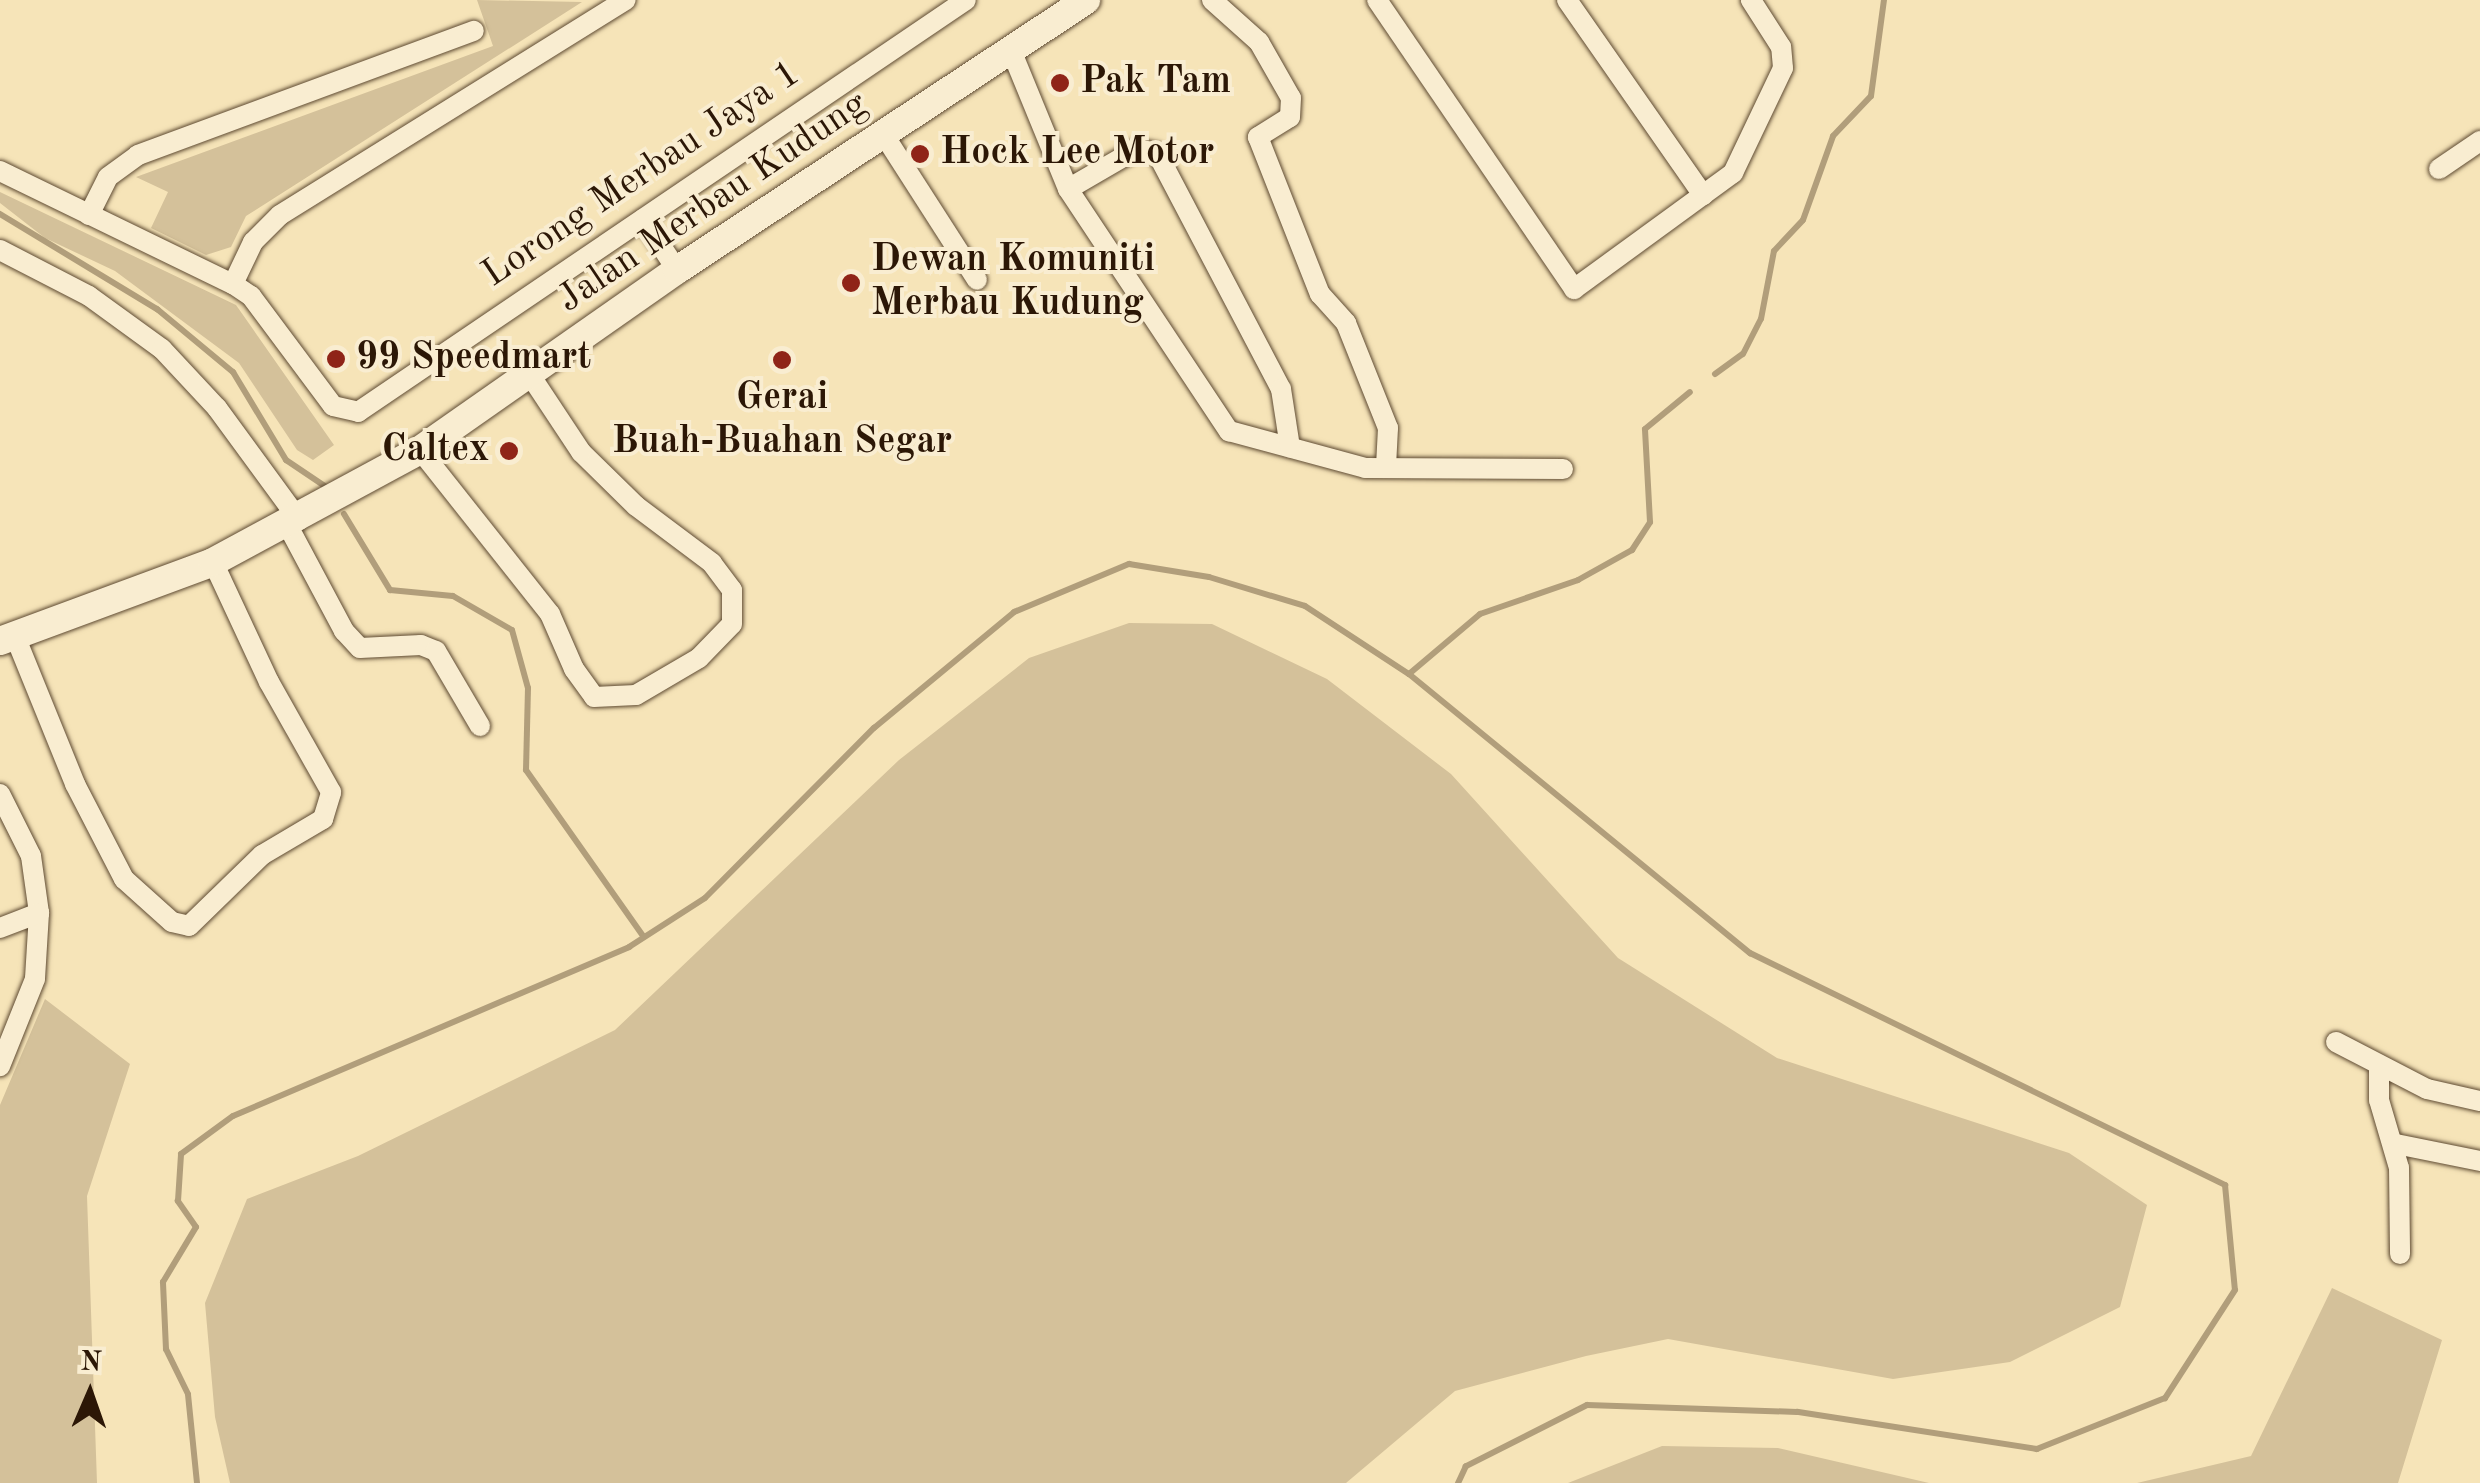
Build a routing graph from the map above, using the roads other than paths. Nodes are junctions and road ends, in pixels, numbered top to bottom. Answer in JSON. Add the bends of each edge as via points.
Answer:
{"nodes":[{"id":1,"x":625,"y":0,"type":"edge"},
{"id":2,"x":966,"y":0,"type":"edge"},
{"id":3,"x":1086,"y":0,"type":"edge"},
{"id":4,"x":1212,"y":0,"type":"edge"},
{"id":5,"x":1377,"y":0,"type":"edge"},
{"id":6,"x":1567,"y":0,"type":"edge"},
{"id":7,"x":1751,"y":0,"type":"edge"},
{"id":8,"x":474,"y":31,"type":"dead end"},
{"id":9,"x":1011,"y":50,"type":"junction"},
{"id":10,"x":884,"y":136,"type":"junction"},
{"id":11,"x":2480,"y":141,"type":"edge"},
{"id":12,"x":2439,"y":169,"type":"dead end"},
{"id":13,"x":0,"y":171,"type":"edge"},
{"id":14,"x":1068,"y":190,"type":"junction"},
{"id":15,"x":1703,"y":195,"type":"junction"},
{"id":16,"x":89,"y":216,"type":"junction"},
{"id":17,"x":642,"y":218,"type":"junction"},
{"id":18,"x":0,"y":250,"type":"edge"},
{"id":19,"x":677,"y":270,"type":"junction"},
{"id":20,"x":977,"y":280,"type":"dead end"},
{"id":21,"x":233,"y":284,"type":"junction"},
{"id":22,"x":528,"y":372,"type":"junction"},
{"id":23,"x":1290,"y":448,"type":"junction"},
{"id":24,"x":420,"y":450,"type":"junction"},
{"id":25,"x":1386,"y":465,"type":"junction"},
{"id":26,"x":1564,"y":470,"type":"dead end"},
{"id":27,"x":294,"y":523,"type":"junction"},
{"id":28,"x":213,"y":562,"type":"junction"},
{"id":29,"x":8,"y":638,"type":"edge"},
{"id":30,"x":480,"y":726,"type":"dead end"},
{"id":31,"x":0,"y":794,"type":"edge"},
{"id":32,"x":39,"y":913,"type":"junction"},
{"id":33,"x":0,"y":928,"type":"edge"},
{"id":34,"x":2336,"y":1042,"type":"dead end"},
{"id":35,"x":0,"y":1066,"type":"edge"},
{"id":36,"x":2379,"y":1068,"type":"junction"},
{"id":37,"x":2480,"y":1101,"type":"edge"},
{"id":38,"x":2396,"y":1144,"type":"junction"},
{"id":39,"x":2480,"y":1161,"type":"edge"},
{"id":40,"x":2400,"y":1254,"type":"dead end"}],
"edges":[{"from":1,"to":21,"type":"street","via":[[280,215],[253,242]]},
{"from":2,"to":17,"type":"street","name":"Lorong Merbau Jaya 1"},
{"from":3,"to":9,"type":"main road","name":"Jalan Merbau Kudung"},
{"from":4,"to":25,"type":"street","via":[[1242,22],[1287,86],[1290,117],[1258,138],[1320,294],[1346,323],[1360,354],[1388,428]]},
{"from":5,"to":15,"type":"street","via":[[1574,290]]},
{"from":6,"to":15,"type":"street"},
{"from":7,"to":15,"type":"street","via":[[1781,47],[1782,68],[1741,159]]},
{"from":8,"to":16,"type":"street","via":[[138,155],[108,177]]},
{"from":9,"to":10,"type":"main road","name":"Jalan Merbau Kudung"},
{"from":9,"to":14,"type":"street"},
{"from":10,"to":19,"type":"main road","name":"Jalan Merbau Kudung"},
{"from":10,"to":20,"type":"street"},
{"from":11,"to":12,"type":"street"},
{"from":13,"to":16,"type":"street"},
{"from":14,"to":23,"type":"street","via":[[1219,422],[1238,436]]},
{"from":14,"to":23,"type":"street","via":[[1137,150],[1157,153],[1281,388]]},
{"from":16,"to":21,"type":"street"},
{"from":17,"to":19,"type":"street"},
{"from":17,"to":21,"type":"street","name":"Lorong Merbau Jaya 1","via":[[358,412],[334,406],[250,296]]},
{"from":18,"to":27,"type":"street","via":[[89,296],[162,349],[217,408]]},
{"from":19,"to":22,"type":"main road","name":"Jalan Merbau Kudung"},
{"from":22,"to":24,"type":"main road","name":"Jalan Merbau Kudung"},
{"from":22,"to":24,"type":"street","via":[[581,452],[636,506],[712,563],[732,590],[732,624],[699,658],[636,695],[594,697],[550,614]]},
{"from":23,"to":25,"type":"street","via":[[1365,468]]},
{"from":24,"to":27,"type":"main road","name":"Jalan Merbau Kudung"},
{"from":25,"to":26,"type":"street"},
{"from":27,"to":28,"type":"main road","name":"Jalan Merbau Kudung"},
{"from":27,"to":30,"type":"street","via":[[352,640],[360,648],[421,644],[436,651]]},
{"from":28,"to":29,"type":"main road","name":"Jalan Merbau Kudung"},
{"from":28,"to":29,"type":"street","via":[[269,682],[332,792],[323,818],[262,855],[189,926],[172,922],[124,879]]},
{"from":31,"to":32,"type":"street","via":[[31,856]]},
{"from":32,"to":33,"type":"street"},
{"from":32,"to":35,"type":"street","via":[[35,979]]},
{"from":34,"to":36,"type":"street"},
{"from":36,"to":37,"type":"street","via":[[2427,1090]]},
{"from":36,"to":38,"type":"street","via":[[2379,1100]]},
{"from":38,"to":39,"type":"street"},
{"from":38,"to":40,"type":"street"}]}
